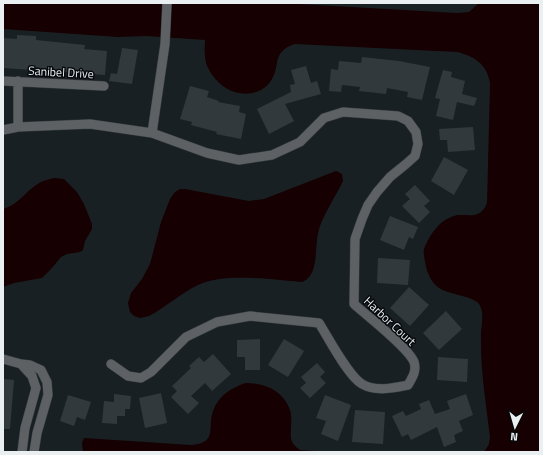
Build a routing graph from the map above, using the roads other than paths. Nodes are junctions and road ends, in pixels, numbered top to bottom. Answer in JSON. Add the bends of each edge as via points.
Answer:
{"nodes":[{"id":1,"x":167,"y":3,"type":"edge"},
{"id":2,"x":3,"y":81,"type":"edge"},
{"id":3,"x":18,"y":81,"type":"junction"},
{"id":4,"x":104,"y":86,"type":"dead end"},
{"id":5,"x":18,"y":127,"type":"junction"},
{"id":6,"x":3,"y":130,"type":"edge"},
{"id":7,"x":152,"y":133,"type":"junction"},
{"id":8,"x":3,"y":359,"type":"edge"},
{"id":9,"x":21,"y":364,"type":"junction"},
{"id":10,"x":111,"y":364,"type":"dead end"},
{"id":11,"x":22,"y":452,"type":"edge"},
{"id":12,"x":34,"y":452,"type":"edge"}],
"edges":[{"from":1,"to":7,"type":"street","via":[[165,44]]},
{"from":2,"to":3,"type":"street","name":"Sanibel Drive"},
{"from":3,"to":4,"type":"street","name":"Sanibel Drive"},
{"from":3,"to":5,"type":"street","name":"Sanibel Drive"},
{"from":5,"to":6,"type":"street"},
{"from":5,"to":7,"type":"street","via":[[90,124]]},
{"from":7,"to":10,"type":"street","name":"Harbor Court","via":[[207,153],[239,160],[272,155],[300,142],[324,118],[344,112],[398,116],[408,121],[416,132],[418,144],[414,156],[377,192],[368,205],[355,239],[354,304],[407,352],[415,363],[414,374],[408,385],[388,389],[362,384],[351,375],[319,323],[250,316],[217,322],[186,337],[142,378],[128,376]]},
{"from":8,"to":9,"type":"street"},
{"from":9,"to":11,"type":"street","via":[[32,376],[36,388],[25,428]]},
{"from":9,"to":12,"type":"street","via":[[42,370],[47,382],[48,395]]}]}
